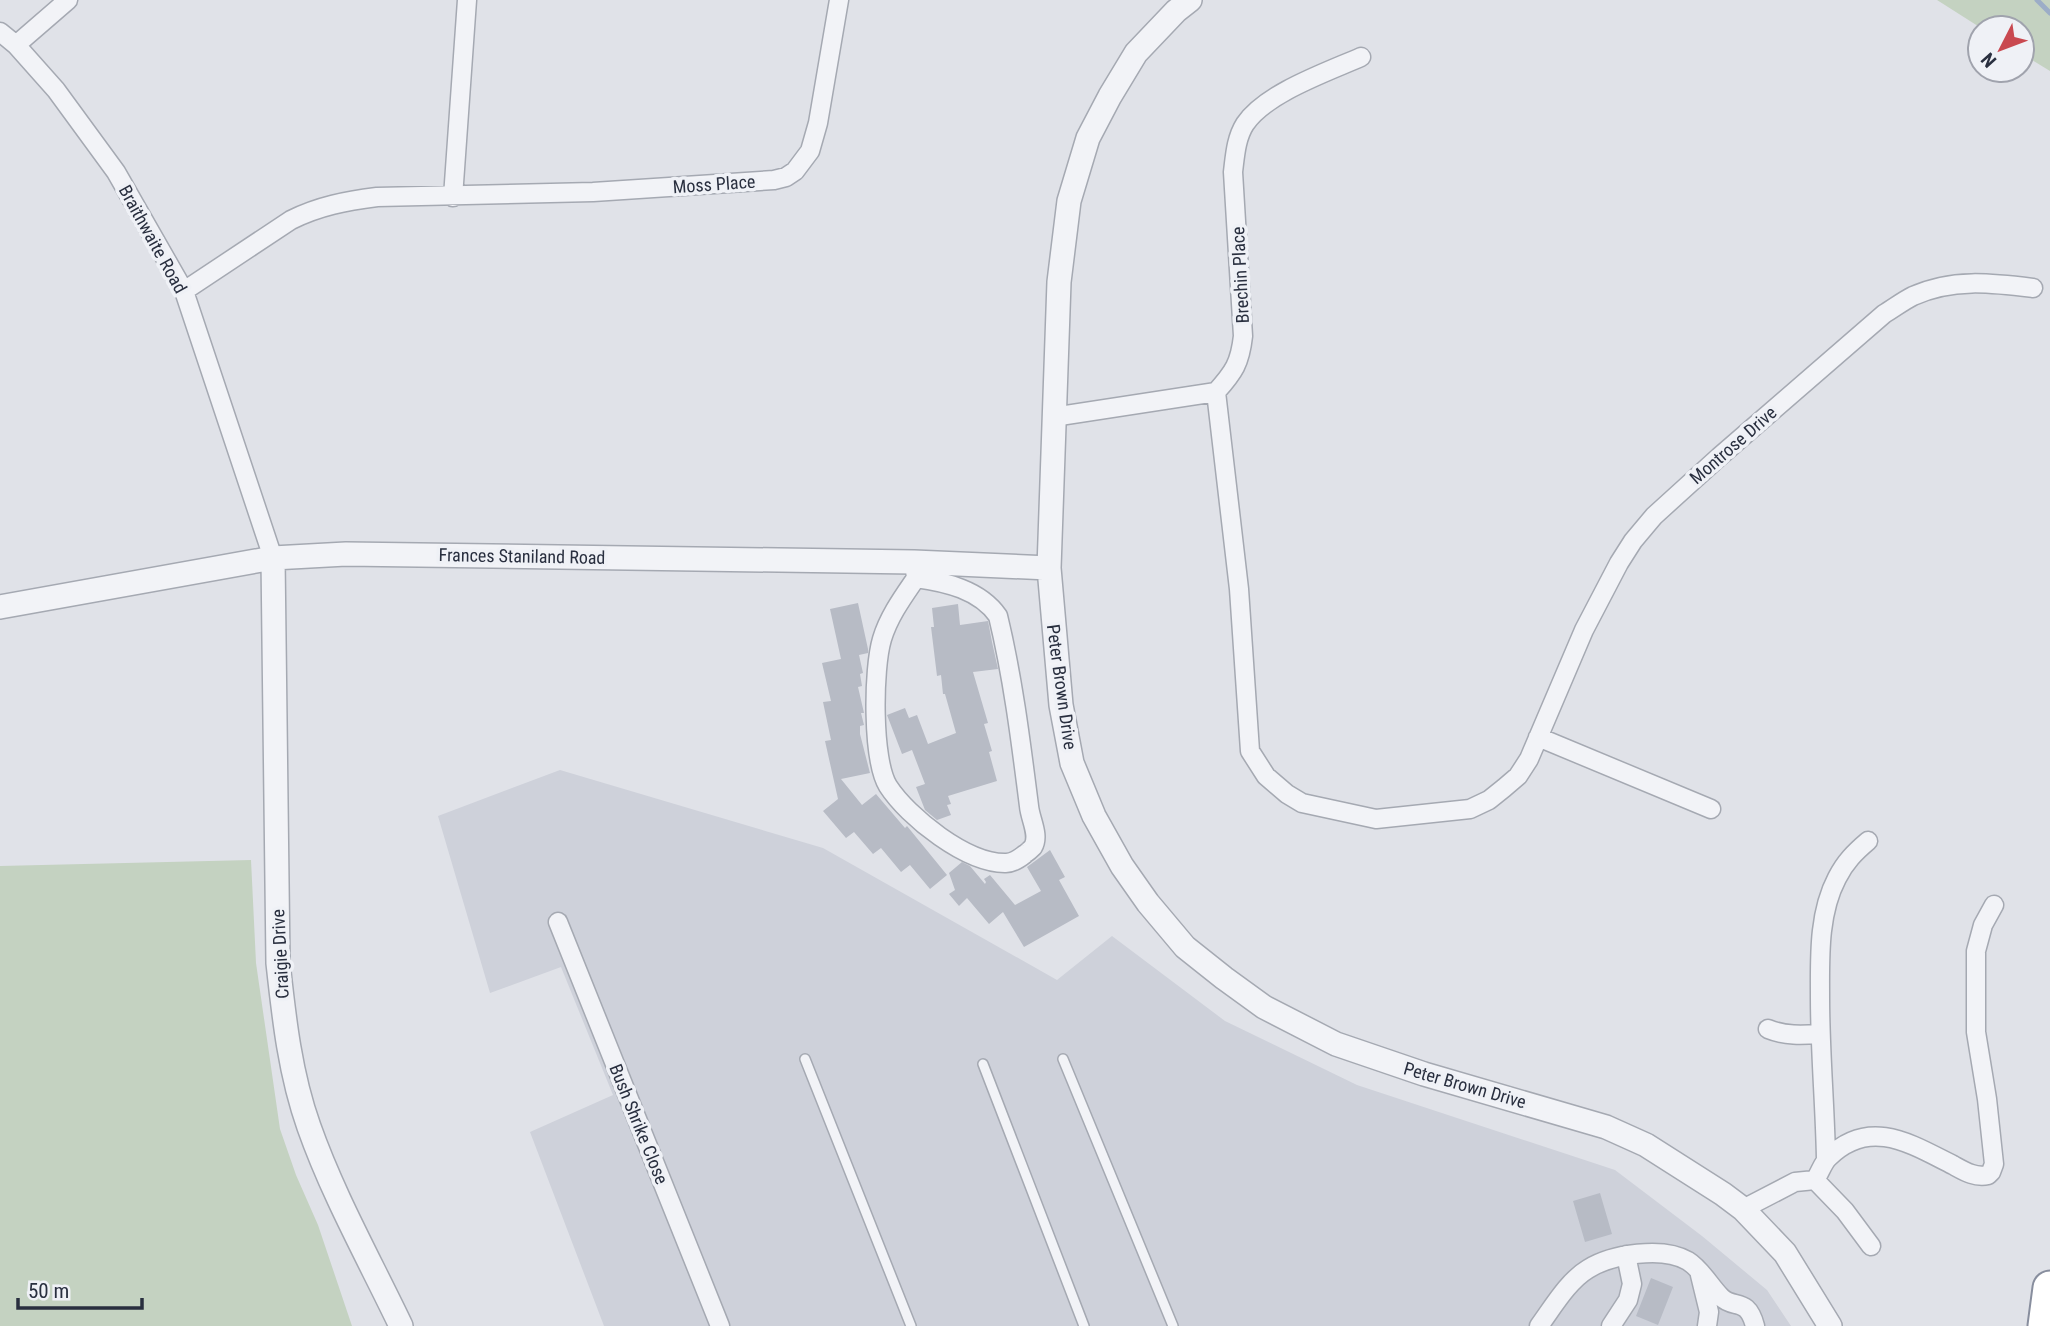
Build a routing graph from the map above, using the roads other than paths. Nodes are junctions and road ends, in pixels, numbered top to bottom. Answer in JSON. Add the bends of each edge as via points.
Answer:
{"nodes":[{"id":1,"x":68,"y":0,"type":"edge"},
{"id":2,"x":467,"y":0,"type":"edge"},
{"id":3,"x":839,"y":0,"type":"edge"},
{"id":4,"x":1190,"y":0,"type":"edge"},
{"id":5,"x":0,"y":32,"type":"edge"},
{"id":6,"x":16,"y":46,"type":"junction"},
{"id":7,"x":1362,"y":57,"type":"dead end"},
{"id":8,"x":453,"y":197,"type":"junction"},
{"id":9,"x":2033,"y":288,"type":"dead end"},
{"id":10,"x":184,"y":291,"type":"junction"},
{"id":11,"x":1216,"y":391,"type":"junction"},
{"id":12,"x":1053,"y":417,"type":"junction"},
{"id":13,"x":273,"y":558,"type":"junction"},
{"id":14,"x":1049,"y":568,"type":"junction"},
{"id":15,"x":915,"y":570,"type":"junction"},
{"id":16,"x":0,"y":607,"type":"edge"},
{"id":17,"x":1538,"y":737,"type":"junction"},
{"id":18,"x":1712,"y":809,"type":"dead end"},
{"id":19,"x":1868,"y":841,"type":"dead end"},
{"id":20,"x":1994,"y":905,"type":"dead end"},
{"id":21,"x":558,"y":922,"type":"dead end"},
{"id":22,"x":1768,"y":1029,"type":"dead end"},
{"id":23,"x":1820,"y":1034,"type":"junction"},
{"id":24,"x":805,"y":1059,"type":"dead end"},
{"id":25,"x":1063,"y":1059,"type":"dead end"},
{"id":26,"x":984,"y":1064,"type":"dead end"},
{"id":27,"x":1826,"y":1159,"type":"junction"},
{"id":28,"x":1815,"y":1180,"type":"junction"},
{"id":29,"x":1743,"y":1209,"type":"junction"},
{"id":30,"x":1871,"y":1246,"type":"dead end"},
{"id":31,"x":1626,"y":1255,"type":"junction"},
{"id":32,"x":1699,"y":1271,"type":"junction"},
{"id":33,"x":2050,"y":1288,"type":"edge"},
{"id":34,"x":401,"y":1326,"type":"edge"},
{"id":35,"x":720,"y":1326,"type":"edge"},
{"id":36,"x":911,"y":1326,"type":"edge"},
{"id":37,"x":1084,"y":1326,"type":"edge"},
{"id":38,"x":1173,"y":1326,"type":"edge"},
{"id":39,"x":1539,"y":1326,"type":"edge"},
{"id":40,"x":1611,"y":1326,"type":"edge"},
{"id":41,"x":1706,"y":1326,"type":"edge"},
{"id":42,"x":1755,"y":1326,"type":"edge"},
{"id":43,"x":1830,"y":1326,"type":"edge"},
{"id":44,"x":2045,"y":1326,"type":"edge"}],
"edges":[{"from":1,"to":6,"type":"street"},
{"from":2,"to":8,"type":"street"},
{"from":3,"to":8,"type":"street","name":"Moss Place","via":[[813,142],[802,163],[786,177]]},
{"from":4,"to":12,"type":"street","name":"Peter Brown Drive","via":[[1136,53],[1088,138],[1069,201],[1059,282]]},
{"from":5,"to":6,"type":"street","name":"Braithwaite Road"},
{"from":6,"to":10,"type":"street","name":"Braithwaite Road","via":[[56,90],[116,172]]},
{"from":7,"to":11,"type":"street","name":"Brechin Place","via":[[1285,91],[1243,126],[1234,172],[1243,336],[1236,368]]},
{"from":8,"to":10,"type":"street","name":"Moss Place","via":[[377,197],[310,211]]},
{"from":9,"to":17,"type":"street","name":"Montrose Drive","via":[[1981,282],[1941,286],[1912,297],[1884,314],[1700,474],[1654,516],[1619,563]]},
{"from":10,"to":13,"type":"street","name":"Braithwaite Road"},
{"from":11,"to":12,"type":"street"},
{"from":11,"to":17,"type":"street","name":"Montrose Drive","via":[[1239,589],[1250,751],[1266,776],[1302,803],[1376,819],[1470,809],[1518,776]]},
{"from":12,"to":14,"type":"street","name":"Peter Brown Drive"},
{"from":13,"to":15,"type":"street","name":"Frances Staniland Road","via":[[345,554]]},
{"from":13,"to":16,"type":"street","name":"Frances Staniland Road"},
{"from":13,"to":34,"type":"street","name":"Craigie Drive","via":[[278,964],[284,1014],[309,1127]]},
{"from":14,"to":15,"type":"street","name":"Frances Staniland Road"},
{"from":14,"to":29,"type":"street","name":"Peter Brown Drive","via":[[1061,705],[1072,763],[1122,866],[1185,947],[1264,1007],[1336,1044],[1606,1127],[1646,1145]]},
{"from":15,"to":15,"type":"street","via":[[882,639],[876,678],[881,766],[887,785],[928,828],[967,852],[1007,863],[1032,848],[1036,834],[998,616],[980,598]]},
{"from":17,"to":18,"type":"street"},
{"from":19,"to":23,"type":"street","via":[[1836,879],[1825,912]]},
{"from":20,"to":27,"type":"street","via":[[1976,951],[1976,1032],[1994,1164],[1991,1172],[1977,1176],[1908,1142],[1875,1135],[1844,1145]]},
{"from":21,"to":35,"type":"street","name":"Bush Shrike Close"},
{"from":22,"to":23,"type":"street","via":[[1792,1035]]},
{"from":23,"to":27,"type":"street"},
{"from":24,"to":36,"type":"lane"},
{"from":25,"to":38,"type":"lane"},
{"from":26,"to":37,"type":"lane"},
{"from":27,"to":28,"type":"street"},
{"from":28,"to":29,"type":"street","via":[[1795,1182]]},
{"from":28,"to":30,"type":"street"},
{"from":29,"to":43,"type":"street","name":"Peter Brown Drive","via":[[1785,1253]]},
{"from":31,"to":32,"type":"street","via":[[1671,1255]]},
{"from":31,"to":39,"type":"street","via":[[1588,1269]]},
{"from":31,"to":40,"type":"street","via":[[1632,1284],[1628,1300]]},
{"from":32,"to":41,"type":"street","via":[[1709,1312]]},
{"from":32,"to":42,"type":"street","via":[[1723,1300],[1748,1311]]},
{"from":33,"to":44,"type":"highway"}]}
